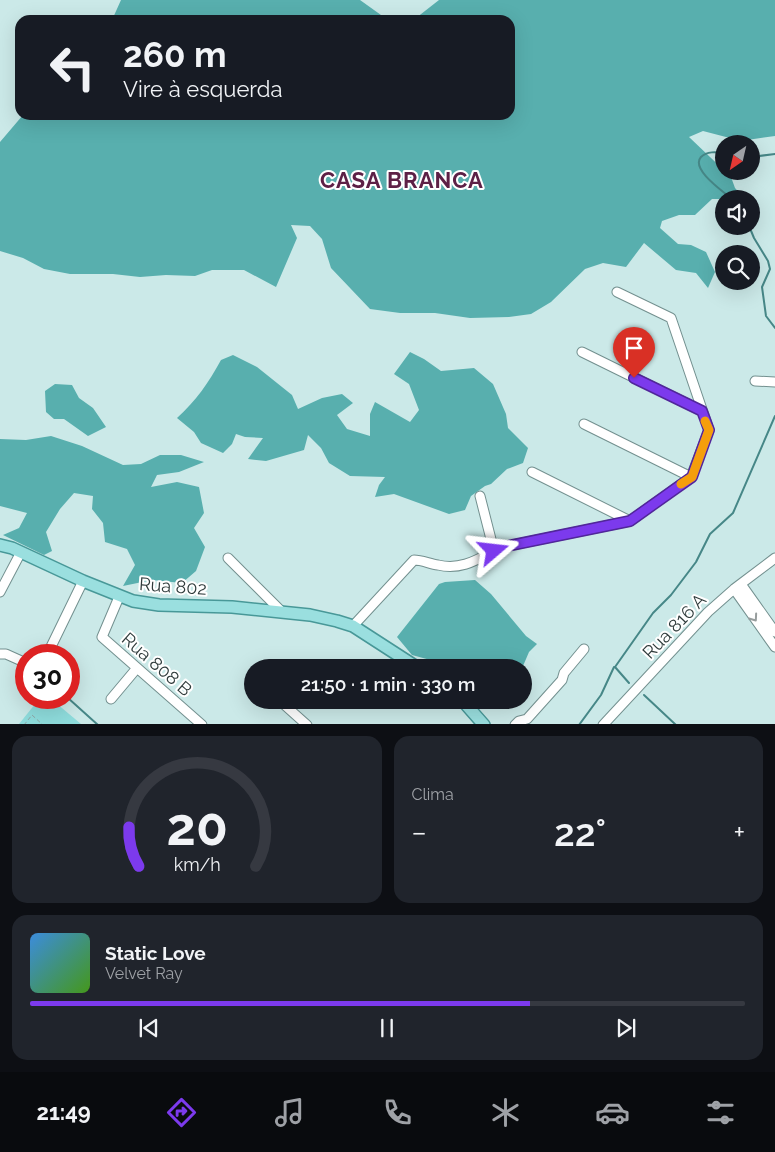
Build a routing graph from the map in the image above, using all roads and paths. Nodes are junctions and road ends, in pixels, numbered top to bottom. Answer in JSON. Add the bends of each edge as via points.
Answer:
{"nodes":[{"id":1,"x":617,"y":292,"type":"dead end"},
{"id":2,"x":582,"y":352,"type":"dead end"},
{"id":3,"x":755,"y":381,"type":"dead end"},
{"id":4,"x":775,"y":382,"type":"edge"},
{"id":5,"x":702,"y":411,"type":"junction"},
{"id":6,"x":584,"y":424,"type":"dead end"},
{"id":7,"x":532,"y":472,"type":"dead end"},
{"id":8,"x":692,"y":477,"type":"junction"},
{"id":9,"x":480,"y":496,"type":"dead end"},
{"id":10,"x":630,"y":521,"type":"junction"},
{"id":11,"x":0,"y":545,"type":"edge"},
{"id":12,"x":494,"y":551,"type":"junction"},
{"id":13,"x":21,"y":552,"type":"junction"},
{"id":14,"x":228,"y":558,"type":"dead end"},
{"id":15,"x":775,"y":558,"type":"edge"},
{"id":16,"x":82,"y":581,"type":"junction"},
{"id":17,"x":737,"y":586,"type":"junction"},
{"id":18,"x":0,"y":592,"type":"edge"},
{"id":19,"x":119,"y":597,"type":"junction"},
{"id":20,"x":282,"y":612,"type":"junction"},
{"id":21,"x":353,"y":626,"type":"junction"},
{"id":22,"x":775,"y":632,"type":"edge"},
{"id":23,"x":52,"y":644,"type":"edge"},
{"id":24,"x":584,"y":648,"type":"dead end"},
{"id":25,"x":775,"y":648,"type":"edge"},
{"id":26,"x":0,"y":654,"type":"edge"},
{"id":27,"x":15,"y":658,"type":"edge"},
{"id":28,"x":404,"y":659,"type":"edge"},
{"id":29,"x":137,"y":668,"type":"junction"},
{"id":30,"x":111,"y":700,"type":"dead end"},
{"id":31,"x":290,"y":709,"type":"edge"},
{"id":32,"x":470,"y":709,"type":"edge"},
{"id":33,"x":24,"y":724,"type":"edge"},
{"id":34,"x":42,"y":724,"type":"edge"},
{"id":35,"x":202,"y":724,"type":"edge"},
{"id":36,"x":307,"y":724,"type":"edge"},
{"id":37,"x":484,"y":724,"type":"edge"},
{"id":38,"x":515,"y":724,"type":"edge"},
{"id":39,"x":604,"y":724,"type":"edge"}],
"edges":[{"from":1,"to":5,"type":"street","via":[[671,318]]},
{"from":2,"to":5,"type":"street"},
{"from":3,"to":4,"type":"street"},
{"from":5,"to":8,"type":"street","via":[[709,430]]},
{"from":6,"to":8,"type":"street"},
{"from":7,"to":10,"type":"street"},
{"from":8,"to":10,"type":"street"},
{"from":9,"to":12,"type":"street"},
{"from":10,"to":12,"type":"street"},
{"from":11,"to":13,"type":"main road","name":"Rua 802"},
{"from":12,"to":21,"type":"street","via":[[458,567],[414,560]]},
{"from":13,"to":16,"type":"main road","name":"Rua 802"},
{"from":13,"to":18,"type":"street"},
{"from":14,"to":20,"type":"street"},
{"from":15,"to":17,"type":"street","name":"Rua 816 A"},
{"from":16,"to":19,"type":"main road","name":"Rua 802"},
{"from":16,"to":23,"type":"street"},
{"from":17,"to":22,"type":"street"},
{"from":17,"to":25,"type":"street","one_way":true},
{"from":17,"to":39,"type":"street","name":"Rua 816 A","via":[[708,612]]},
{"from":19,"to":20,"type":"main road","name":"Rua 802","via":[[148,604]]},
{"from":19,"to":29,"type":"street","name":"Rua 808 B","via":[[102,637]]},
{"from":20,"to":21,"type":"main road","name":"Rua 802","via":[[324,617]]},
{"from":21,"to":28,"type":"main road","name":"Rua 802"},
{"from":24,"to":38,"type":"street","via":[[562,680],[527,719]]},
{"from":26,"to":27,"type":"street"},
{"from":29,"to":30,"type":"street"},
{"from":29,"to":35,"type":"street","name":"Rua 808 B"},
{"from":31,"to":36,"type":"street"},
{"from":32,"to":37,"type":"main road"},
{"from":33,"to":34,"type":"path","via":[[32,714]]}]}
